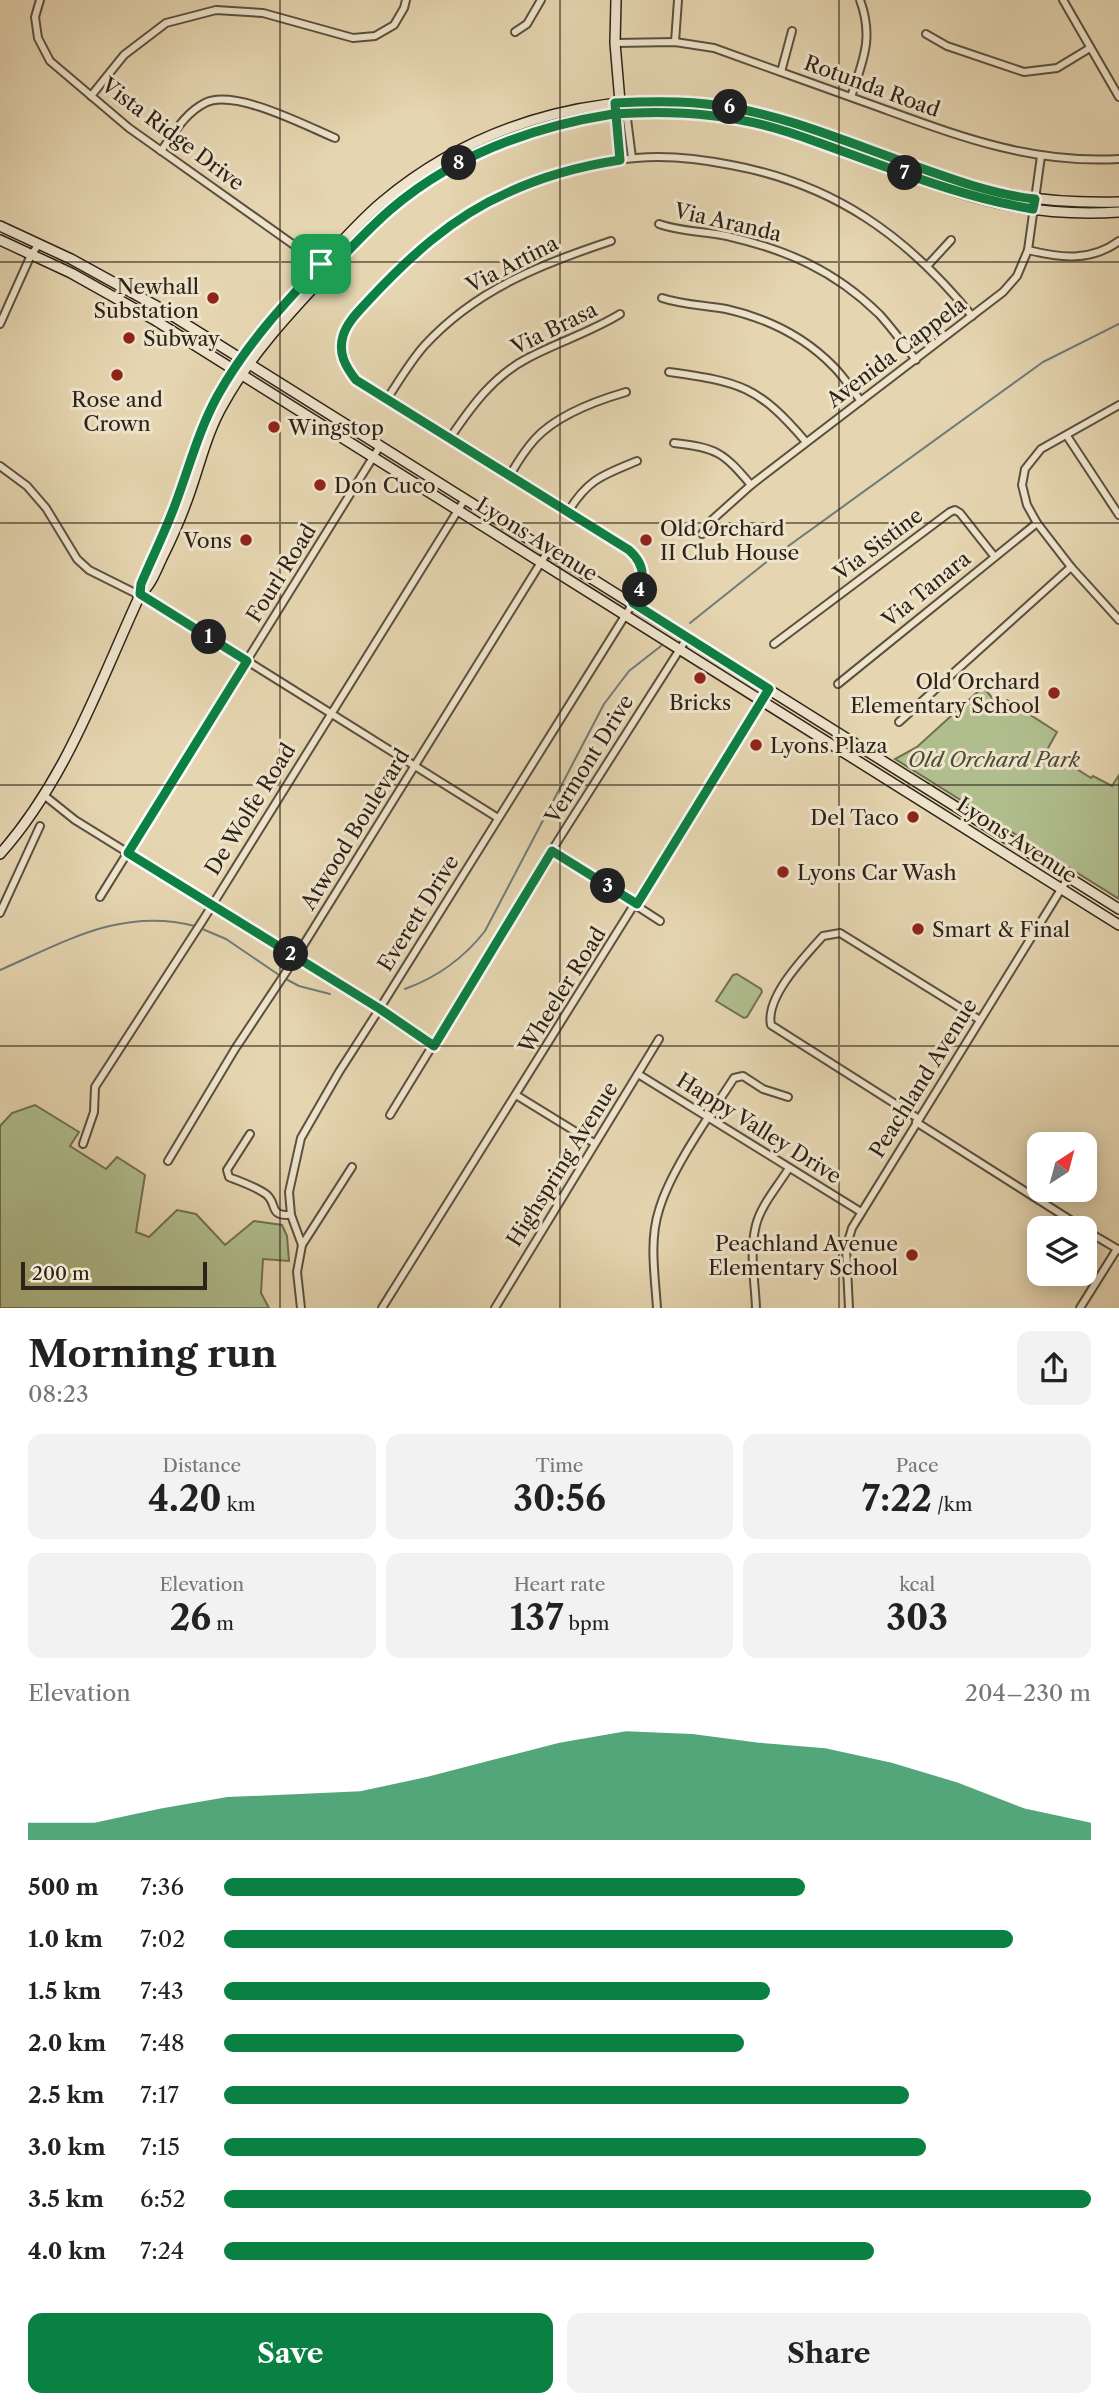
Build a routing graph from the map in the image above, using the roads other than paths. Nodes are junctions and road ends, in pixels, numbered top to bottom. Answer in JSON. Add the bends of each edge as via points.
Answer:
{"nodes":[{"id":1,"x":40,"y":0,"type":"edge"},
{"id":2,"x":406,"y":0,"type":"edge"},
{"id":3,"x":541,"y":0,"type":"edge"},
{"id":4,"x":616,"y":0,"type":"edge"},
{"id":5,"x":678,"y":0,"type":"edge"},
{"id":6,"x":860,"y":0,"type":"edge"},
{"id":7,"x":1063,"y":0,"type":"edge"},
{"id":8,"x":792,"y":31,"type":"dead end"},
{"id":9,"x":515,"y":32,"type":"dead end"},
{"id":10,"x":926,"y":34,"type":"dead end"},
{"id":11,"x":675,"y":42,"type":"junction"},
{"id":12,"x":615,"y":43,"type":"junction"},
{"id":13,"x":1090,"y":48,"type":"junction"},
{"id":14,"x":781,"y":72,"type":"junction"},
{"id":15,"x":91,"y":96,"type":"junction"},
{"id":16,"x":851,"y":97,"type":"junction"},
{"id":17,"x":1119,"y":97,"type":"edge"},
{"id":18,"x":620,"y":102,"type":"junction"},
{"id":19,"x":626,"y":113,"type":"junction"},
{"id":20,"x":616,"y":114,"type":"junction"},
{"id":21,"x":335,"y":138,"type":"dead end"},
{"id":22,"x":161,"y":151,"type":"junction"},
{"id":23,"x":1041,"y":156,"type":"junction"},
{"id":24,"x":632,"y":158,"type":"junction"},
{"id":25,"x":1119,"y":159,"type":"edge"},
{"id":26,"x":620,"y":160,"type":"junction"},
{"id":27,"x":1119,"y":202,"type":"edge"},
{"id":28,"x":1034,"y":204,"type":"junction"},
{"id":29,"x":1119,"y":212,"type":"edge"},
{"id":30,"x":659,"y":224,"type":"dead end"},
{"id":31,"x":0,"y":226,"type":"edge"},
{"id":32,"x":0,"y":240,"type":"edge"},
{"id":33,"x":611,"y":240,"type":"dead end"},
{"id":34,"x":951,"y":240,"type":"dead end"},
{"id":35,"x":1119,"y":241,"type":"edge"},
{"id":36,"x":39,"y":244,"type":"junction"},
{"id":37,"x":1028,"y":250,"type":"junction"},
{"id":38,"x":31,"y":255,"type":"junction"},
{"id":39,"x":321,"y":264,"type":"junction"},
{"id":40,"x":928,"y":265,"type":"junction"},
{"id":41,"x":329,"y":271,"type":"junction"},
{"id":42,"x":662,"y":298,"type":"dead end"},
{"id":43,"x":620,"y":314,"type":"dead end"},
{"id":44,"x":972,"y":316,"type":"junction"},
{"id":45,"x":0,"y":324,"type":"edge"},
{"id":46,"x":916,"y":360,"type":"junction"},
{"id":47,"x":244,"y":362,"type":"junction"},
{"id":48,"x":669,"y":372,"type":"dead end"},
{"id":49,"x":238,"y":373,"type":"junction"},
{"id":50,"x":626,"y":392,"type":"dead end"},
{"id":51,"x":387,"y":399,"type":"junction"},
{"id":52,"x":861,"y":401,"type":"junction"},
{"id":53,"x":1119,"y":405,"type":"edge"},
{"id":54,"x":321,"y":424,"type":"junction"},
{"id":55,"x":1067,"y":436,"type":"junction"},
{"id":56,"x":367,"y":438,"type":"junction"},
{"id":57,"x":450,"y":438,"type":"junction"},
{"id":58,"x":806,"y":442,"type":"junction"},
{"id":59,"x":674,"y":443,"type":"dead end"},
{"id":60,"x":380,"y":446,"type":"junction"},
{"id":61,"x":374,"y":457,"type":"junction"},
{"id":62,"x":637,"y":461,"type":"dead end"},
{"id":63,"x":0,"y":466,"type":"edge"},
{"id":64,"x":510,"y":475,"type":"junction"},
{"id":65,"x":751,"y":485,"type":"junction"},
{"id":66,"x":465,"y":499,"type":"junction"},
{"id":67,"x":458,"y":510,"type":"junction"},
{"id":68,"x":568,"y":512,"type":"junction"},
{"id":69,"x":1119,"y":514,"type":"edge"},
{"id":70,"x":1037,"y":523,"type":"junction"},
{"id":71,"x":702,"y":534,"type":"dead end"},
{"id":72,"x":548,"y":551,"type":"junction"},
{"id":73,"x":994,"y":556,"type":"junction"},
{"id":74,"x":542,"y":562,"type":"junction"},
{"id":75,"x":1071,"y":567,"type":"junction"},
{"id":76,"x":140,"y":594,"type":"junction"},
{"id":77,"x":633,"y":603,"type":"junction"},
{"id":78,"x":626,"y":614,"type":"junction"},
{"id":79,"x":1119,"y":620,"type":"edge"},
{"id":80,"x":687,"y":638,"type":"junction"},
{"id":81,"x":774,"y":644,"type":"dead end"},
{"id":82,"x":679,"y":649,"type":"junction"},
{"id":83,"x":247,"y":661,"type":"junction"},
{"id":84,"x":838,"y":684,"type":"dead end"},
{"id":85,"x":769,"y":689,"type":"junction"},
{"id":86,"x":763,"y":700,"type":"junction"},
{"id":87,"x":331,"y":713,"type":"junction"},
{"id":88,"x":900,"y":722,"type":"dead end"},
{"id":89,"x":416,"y":766,"type":"junction"},
{"id":90,"x":45,"y":796,"type":"junction"},
{"id":91,"x":498,"y":818,"type":"junction"},
{"id":92,"x":40,"y":826,"type":"dead end"},
{"id":93,"x":552,"y":851,"type":"junction"},
{"id":94,"x":128,"y":853,"type":"junction"},
{"id":95,"x":0,"y":854,"type":"edge"},
{"id":96,"x":1068,"y":878,"type":"junction"},
{"id":97,"x":1062,"y":889,"type":"junction"},
{"id":98,"x":100,"y":897,"type":"dead end"},
{"id":99,"x":637,"y":904,"type":"junction"},
{"id":100,"x":212,"y":905,"type":"junction"},
{"id":101,"x":1119,"y":909,"type":"edge"},
{"id":102,"x":0,"y":913,"type":"edge"},
{"id":103,"x":660,"y":921,"type":"dead end"},
{"id":104,"x":1119,"y":925,"type":"edge"},
{"id":105,"x":296,"y":957,"type":"junction"},
{"id":106,"x":380,"y":1009,"type":"junction"},
{"id":107,"x":980,"y":1020,"type":"junction"},
{"id":108,"x":659,"y":1039,"type":"dead end"},
{"id":109,"x":434,"y":1046,"type":"junction"},
{"id":110,"x":638,"y":1074,"type":"junction"},
{"id":111,"x":516,"y":1095,"type":"junction"},
{"id":112,"x":788,"y":1097,"type":"dead end"},
{"id":113,"x":390,"y":1115,"type":"dead end"},
{"id":114,"x":709,"y":1118,"type":"junction"},
{"id":115,"x":917,"y":1121,"type":"junction"},
{"id":116,"x":250,"y":1134,"type":"dead end"},
{"id":117,"x":594,"y":1143,"type":"junction"},
{"id":118,"x":83,"y":1144,"type":"dead end"},
{"id":119,"x":169,"y":1161,"type":"dead end"},
{"id":120,"x":352,"y":1167,"type":"dead end"},
{"id":121,"x":789,"y":1168,"type":"junction"},
{"id":122,"x":861,"y":1212,"type":"junction"},
{"id":123,"x":291,"y":1215,"type":"junction"},
{"id":124,"x":1064,"y":1216,"type":"edge"},
{"id":125,"x":1097,"y":1237,"type":"edge"},
{"id":126,"x":302,"y":1245,"type":"junction"},
{"id":127,"x":1118,"y":1249,"type":"edge"},
{"id":128,"x":301,"y":1308,"type":"edge"},
{"id":129,"x":382,"y":1308,"type":"edge"},
{"id":130,"x":495,"y":1308,"type":"edge"},
{"id":131,"x":657,"y":1308,"type":"edge"},
{"id":132,"x":755,"y":1308,"type":"edge"},
{"id":133,"x":849,"y":1308,"type":"edge"},
{"id":134,"x":1080,"y":1308,"type":"edge"}],
"edges":[{"from":1,"to":15,"type":"street","name":"Vista Ridge Drive","via":[[35,17],[38,38],[50,61]]},
{"from":2,"to":15,"type":"street","via":[[394,25],[375,36],[353,38],[263,13],[216,10],[166,23],[124,55]]},
{"from":3,"to":9,"type":"street","via":[[527,24]]},
{"from":4,"to":12,"type":"main road"},
{"from":5,"to":11,"type":"street"},
{"from":6,"to":16,"type":"street","via":[[868,36]]},
{"from":7,"to":13,"type":"street"},
{"from":8,"to":14,"type":"street"},
{"from":10,"to":13,"type":"street","via":[[947,46],[1024,72],[1057,68]]},
{"from":11,"to":12,"type":"street","name":"Rotunda Road"},
{"from":11,"to":14,"type":"street","name":"Rotunda Road","via":[[714,48]]},
{"from":12,"to":18,"type":"main road"},
{"from":13,"to":17,"type":"street"},
{"from":14,"to":16,"type":"street","name":"Rotunda Road"},
{"from":15,"to":22,"type":"street","name":"Vista Ridge Drive"},
{"from":16,"to":23,"type":"street","name":"Rotunda Road","via":[[958,136]]},
{"from":18,"to":19,"type":"street"},
{"from":18,"to":20,"type":"street"},
{"from":18,"to":28,"type":"main road","via":[[690,102],[748,111]]},
{"from":18,"to":39,"type":"main road","via":[[525,122],[458,151],[383,201]]},
{"from":19,"to":20,"type":"main road"},
{"from":19,"to":24,"type":"street"},
{"from":19,"to":28,"type":"main road","via":[[740,120],[779,129],[976,198]]},
{"from":20,"to":26,"type":"street"},
{"from":20,"to":41,"type":"main road","via":[[527,133],[455,164],[390,210]]},
{"from":21,"to":22,"type":"street","via":[[263,108],[235,100],[207,101],[183,119]]},
{"from":22,"to":39,"type":"street","name":"Vista Ridge Drive"},
{"from":23,"to":25,"type":"street","name":"Rotunda Road"},
{"from":23,"to":28,"type":"street","name":"Avenida Cappela"},
{"from":24,"to":26,"type":"street"},
{"from":24,"to":40,"type":"street","via":[[712,161],[762,170],[812,188],[882,227]]},
{"from":26,"to":51,"type":"street","name":"Everett Drive","via":[[554,174],[506,193],[448,227],[391,276],[351,320],[341,351],[356,380]]},
{"from":27,"to":28,"type":"main road"},
{"from":28,"to":29,"type":"main road","via":[[1092,214]]},
{"from":28,"to":37,"type":"street","name":"Avenida Cappela"},
{"from":30,"to":46,"type":"street","name":"Via Aranda","via":[[769,246],[815,266],[880,315]]},
{"from":31,"to":36,"type":"main road","name":"Lyons Avenue"},
{"from":32,"to":38,"type":"main road","name":"Lyons Avenue"},
{"from":33,"to":51,"type":"street","name":"Via Artina","via":[[529,271],[465,308],[423,347]]},
{"from":34,"to":40,"type":"street"},
{"from":35,"to":37,"type":"street","via":[[1102,251],[1066,258]]},
{"from":36,"to":38,"type":"street"},
{"from":36,"to":47,"type":"main road","name":"Lyons Avenue","via":[[149,302]]},
{"from":37,"to":44,"type":"street","name":"Avenida Cappela","via":[[1017,276]]},
{"from":38,"to":45,"type":"street"},
{"from":38,"to":49,"type":"main road","name":"Lyons Avenue","via":[[125,303]]},
{"from":39,"to":41,"type":"street","name":"Vista Ridge Drive"},
{"from":39,"to":47,"type":"main road","via":[[275,313]]},
{"from":40,"to":44,"type":"street"},
{"from":41,"to":47,"type":"main road"},
{"from":42,"to":52,"type":"street","via":[[753,316],[782,328],[834,367]]},
{"from":43,"to":57,"type":"street","name":"Via Brasa","via":[[527,358],[502,375]]},
{"from":44,"to":46,"type":"street","name":"Avenida Cappela"},
{"from":46,"to":52,"type":"street","name":"Avenida Cappela"},
{"from":47,"to":49,"type":"main road"},
{"from":47,"to":56,"type":"main road","name":"Lyons Avenue"},
{"from":48,"to":58,"type":"street","via":[[721,379],[745,388],[781,413]]},
{"from":49,"to":54,"type":"main road","name":"Lyons Avenue"},
{"from":49,"to":76,"type":"main road","via":[[205,422],[180,505],[147,589]]},
{"from":50,"to":64,"type":"street","via":[[550,426],[535,438]]},
{"from":51,"to":57,"type":"street","name":"Everett Drive"},
{"from":52,"to":58,"type":"street","name":"Avenida Cappela"},
{"from":53,"to":55,"type":"street"},
{"from":54,"to":56,"type":"main road","via":[[330,422]]},
{"from":54,"to":61,"type":"main road","name":"Lyons Avenue"},
{"from":55,"to":69,"type":"street"},
{"from":55,"to":70,"type":"street","via":[[1031,458],[1023,477],[1024,497]]},
{"from":56,"to":60,"type":"main road","name":"Lyons Avenue"},
{"from":57,"to":64,"type":"street","name":"Everett Drive"},
{"from":58,"to":65,"type":"street","name":"Avenida Cappela"},
{"from":59,"to":65,"type":"street","via":[[718,452]]},
{"from":60,"to":61,"type":"street","name":"Fourl Road"},
{"from":60,"to":66,"type":"main road","name":"Lyons Avenue"},
{"from":61,"to":67,"type":"main road","name":"Lyons Avenue"},
{"from":61,"to":83,"type":"street","name":"Fourl Road"},
{"from":62,"to":68,"type":"street","via":[[586,486]]},
{"from":63,"to":76,"type":"street","via":[[46,508],[77,559],[89,570]]},
{"from":64,"to":68,"type":"street","name":"Everett Drive"},
{"from":65,"to":71,"type":"street","name":"Avenida Cappela"},
{"from":66,"to":67,"type":"street","name":"De Wolfe Road"},
{"from":66,"to":72,"type":"main road","name":"Lyons Avenue"},
{"from":67,"to":74,"type":"main road","name":"Lyons Avenue"},
{"from":67,"to":87,"type":"street","name":"De Wolfe Road"},
{"from":68,"to":77,"type":"street","name":"Everett Drive","via":[[638,559],[644,576]]},
{"from":70,"to":73,"type":"street","name":"Via Tanara"},
{"from":70,"to":75,"type":"street"},
{"from":72,"to":74,"type":"street","name":"Atwood Boulevard"},
{"from":72,"to":77,"type":"main road","name":"Lyons Avenue"},
{"from":73,"to":81,"type":"street","name":"Via Sistine","via":[[960,513],[950,512]]},
{"from":73,"to":84,"type":"street","name":"Via Tanara"},
{"from":74,"to":78,"type":"main road","name":"Lyons Avenue"},
{"from":74,"to":89,"type":"street","name":"Atwood Boulevard"},
{"from":75,"to":79,"type":"street"},
{"from":75,"to":88,"type":"street"},
{"from":76,"to":83,"type":"street"},
{"from":76,"to":90,"type":"main road"},
{"from":77,"to":78,"type":"street","name":"Everett Drive"},
{"from":77,"to":80,"type":"main road","name":"Lyons Avenue"},
{"from":78,"to":82,"type":"main road","name":"Lyons Avenue"},
{"from":78,"to":91,"type":"street","name":"Everett Drive"},
{"from":80,"to":82,"type":"street","name":"Vermont Drive"},
{"from":80,"to":85,"type":"main road","name":"Lyons Avenue"},
{"from":82,"to":86,"type":"main road","name":"Lyons Avenue"},
{"from":82,"to":93,"type":"street","name":"Vermont Drive"},
{"from":83,"to":87,"type":"street"},
{"from":83,"to":94,"type":"street","name":"Fourl Road"},
{"from":85,"to":86,"type":"street","name":"Wheeler Road"},
{"from":85,"to":96,"type":"main road","name":"Lyons Avenue"},
{"from":86,"to":97,"type":"main road","name":"Lyons Avenue"},
{"from":86,"to":99,"type":"street","name":"Wheeler Road"},
{"from":87,"to":89,"type":"street"},
{"from":87,"to":100,"type":"street","name":"De Wolfe Road"},
{"from":89,"to":91,"type":"street"},
{"from":89,"to":105,"type":"street","name":"Atwood Boulevard"},
{"from":90,"to":94,"type":"street"},
{"from":90,"to":95,"type":"main road"},
{"from":91,"to":106,"type":"street","name":"Everett Drive"},
{"from":92,"to":102,"type":"street"},
{"from":93,"to":99,"type":"street"},
{"from":93,"to":109,"type":"street","name":"Vermont Drive"},
{"from":94,"to":98,"type":"street","name":"Fourl Road"},
{"from":94,"to":100,"type":"street"},
{"from":96,"to":97,"type":"street","name":"Peachland Avenue"},
{"from":96,"to":101,"type":"main road","name":"Lyons Avenue"},
{"from":97,"to":104,"type":"main road","name":"Lyons Avenue"},
{"from":97,"to":107,"type":"street","name":"Peachland Avenue"},
{"from":99,"to":103,"type":"street"},
{"from":99,"to":111,"type":"street","name":"Wheeler Road"},
{"from":100,"to":105,"type":"street"},
{"from":100,"to":118,"type":"street","name":"De Wolfe Road","via":[[95,1087],[94,1112]]},
{"from":105,"to":106,"type":"street"},
{"from":105,"to":119,"type":"street","name":"Atwood Boulevard"},
{"from":106,"to":109,"type":"street"},
{"from":106,"to":123,"type":"street","name":"Everett Drive","via":[[301,1138],[289,1192]]},
{"from":107,"to":115,"type":"street","name":"Peachland Avenue"},
{"from":107,"to":115,"type":"street","via":[[840,933],[823,936],[794,969],[772,1006],[771,1025]]},
{"from":108,"to":110,"type":"street","name":"Highspring Avenue"},
{"from":109,"to":113,"type":"street","name":"Vermont Drive"},
{"from":110,"to":114,"type":"street","name":"Happy Valley Drive"},
{"from":110,"to":117,"type":"street","name":"Highspring Avenue"},
{"from":111,"to":117,"type":"street"},
{"from":111,"to":129,"type":"street","name":"Wheeler Road"},
{"from":112,"to":114,"type":"street","via":[[743,1076],[734,1078]]},
{"from":114,"to":121,"type":"street","name":"Happy Valley Drive"},
{"from":114,"to":131,"type":"street","via":[[658,1212],[654,1249]]},
{"from":115,"to":122,"type":"street","name":"Peachland Avenue"},
{"from":115,"to":124,"type":"street"},
{"from":116,"to":123,"type":"street","via":[[227,1170],[229,1177],[264,1193],[278,1214]]},
{"from":117,"to":130,"type":"street","name":"Highspring Avenue"},
{"from":120,"to":126,"type":"street"},
{"from":121,"to":122,"type":"street","name":"Happy Valley Drive"},
{"from":121,"to":132,"type":"street","via":[[756,1226],[752,1251]]},
{"from":122,"to":133,"type":"street","name":"Peachland Avenue","via":[[845,1248]]},
{"from":123,"to":126,"type":"street","name":"Everett Drive"},
{"from":125,"to":127,"type":"street"},
{"from":126,"to":128,"type":"street","via":[[297,1272]]},
{"from":127,"to":134,"type":"street"}]}
